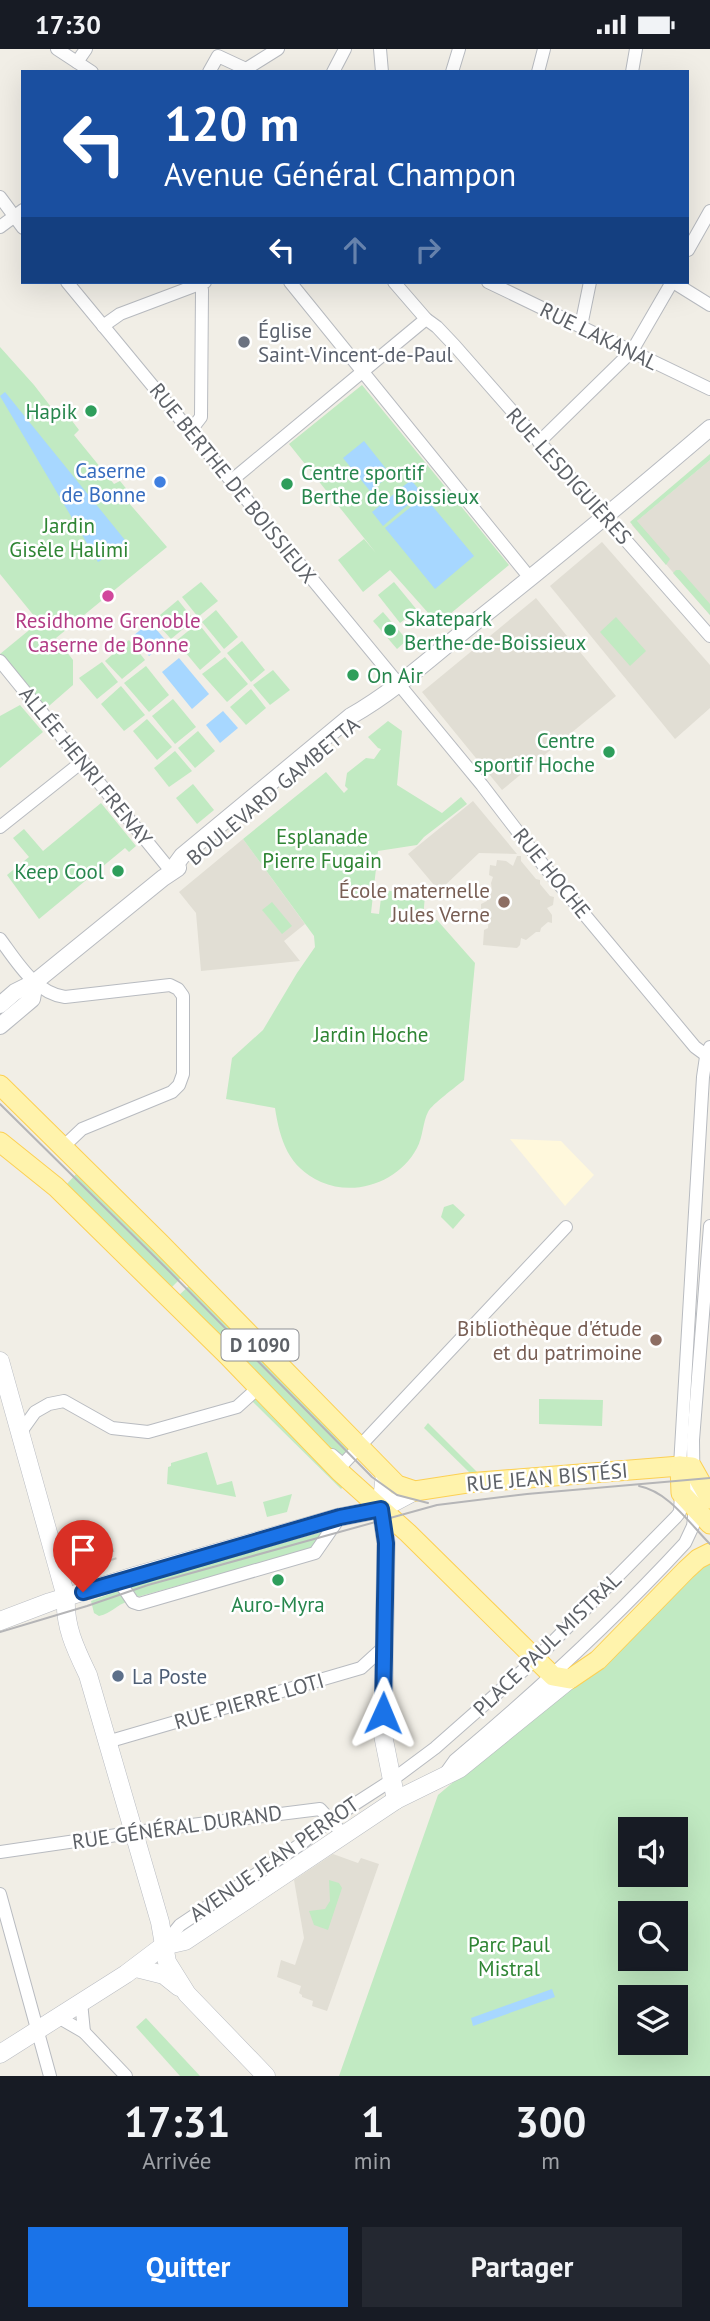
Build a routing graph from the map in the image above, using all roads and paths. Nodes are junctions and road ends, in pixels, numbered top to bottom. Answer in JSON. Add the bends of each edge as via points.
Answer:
{"nodes":[{"id":1,"x":57,"y":49,"type":"edge"},
{"id":2,"x":86,"y":49,"type":"edge"},
{"id":3,"x":278,"y":49,"type":"edge"},
{"id":4,"x":345,"y":49,"type":"edge"},
{"id":5,"x":380,"y":49,"type":"edge"},
{"id":6,"x":459,"y":49,"type":"edge"},
{"id":7,"x":544,"y":49,"type":"edge"},
{"id":8,"x":636,"y":49,"type":"edge"},
{"id":9,"x":217,"y":52,"type":"edge"},
{"id":10,"x":77,"y":62,"type":"junction"},
{"id":11,"x":89,"y":70,"type":"edge"},
{"id":12,"x":210,"y":70,"type":"edge"},
{"id":13,"x":244,"y":70,"type":"edge"},
{"id":14,"x":246,"y":70,"type":"edge"},
{"id":15,"x":334,"y":70,"type":"edge"},
{"id":16,"x":382,"y":70,"type":"edge"},
{"id":17,"x":453,"y":70,"type":"edge"},
{"id":18,"x":539,"y":70,"type":"edge"},
{"id":19,"x":632,"y":70,"type":"edge"},
{"id":20,"x":0,"y":197,"type":"edge"},
{"id":21,"x":710,"y":211,"type":"edge"},
{"id":22,"x":18,"y":213,"type":"edge"},
{"id":23,"x":0,"y":227,"type":"edge"},
{"id":24,"x":690,"y":242,"type":"edge"},
{"id":25,"x":69,"y":284,"type":"edge"},
{"id":26,"x":196,"y":284,"type":"edge"},
{"id":27,"x":201,"y":284,"type":"edge"},
{"id":28,"x":292,"y":284,"type":"edge"},
{"id":29,"x":396,"y":284,"type":"edge"},
{"id":30,"x":494,"y":284,"type":"edge"},
{"id":31,"x":590,"y":284,"type":"edge"},
{"id":32,"x":671,"y":284,"type":"edge"},
{"id":33,"x":675,"y":284,"type":"edge"},
{"id":34,"x":710,"y":305,"type":"edge"},
{"id":35,"x":426,"y":319,"type":"junction"},
{"id":36,"x":103,"y":326,"type":"junction"},
{"id":37,"x":581,"y":326,"type":"junction"},
{"id":38,"x":632,"y":351,"type":"junction"},
{"id":39,"x":364,"y":371,"type":"junction"},
{"id":40,"x":710,"y":389,"type":"edge"},
{"id":41,"x":710,"y":428,"type":"edge"},
{"id":42,"x":191,"y":430,"type":"junction"},
{"id":43,"x":539,"y":442,"type":"junction"},
{"id":44,"x":232,"y":480,"type":"junction"},
{"id":45,"x":606,"y":517,"type":"junction"},
{"id":46,"x":530,"y":578,"type":"junction"},
{"id":47,"x":710,"y":636,"type":"edge"},
{"id":48,"x":1,"y":663,"type":"edge"},
{"id":49,"x":397,"y":685,"type":"junction"},
{"id":50,"x":83,"y":761,"type":"junction"},
{"id":51,"x":0,"y":827,"type":"edge"},
{"id":52,"x":171,"y":871,"type":"junction"},
{"id":53,"x":0,"y":939,"type":"edge"},
{"id":54,"x":35,"y":982,"type":"junction"},
{"id":55,"x":0,"y":1005,"type":"edge"},
{"id":56,"x":0,"y":1026,"type":"edge"},
{"id":57,"x":709,"y":1054,"type":"edge"},
{"id":58,"x":707,"y":1079,"type":"edge"},
{"id":59,"x":0,"y":1085,"type":"edge"},
{"id":60,"x":0,"y":1142,"type":"edge"},
{"id":61,"x":63,"y":1147,"type":"junction"},
{"id":62,"x":710,"y":1226,"type":"edge"},
{"id":63,"x":566,"y":1227,"type":"dead end"},
{"id":64,"x":706,"y":1317,"type":"edge"},
{"id":65,"x":0,"y":1363,"type":"edge"},
{"id":66,"x":258,"y":1388,"type":"junction"},
{"id":67,"x":20,"y":1433,"type":"junction"},
{"id":68,"x":301,"y":1433,"type":"junction"},
{"id":69,"x":359,"y":1447,"type":"junction"},
{"id":70,"x":694,"y":1467,"type":"edge"},
{"id":71,"x":385,"y":1474,"type":"junction"},
{"id":72,"x":415,"y":1491,"type":"junction"},
{"id":73,"x":695,"y":1499,"type":"edge"},
{"id":74,"x":381,"y":1509,"type":"junction"},
{"id":75,"x":340,"y":1517,"type":"junction"},
{"id":76,"x":710,"y":1524,"type":"edge"},
{"id":77,"x":408,"y":1533,"type":"junction"},
{"id":78,"x":386,"y":1543,"type":"junction"},
{"id":79,"x":710,"y":1553,"type":"edge"},
{"id":80,"x":119,"y":1581,"type":"junction"},
{"id":81,"x":66,"y":1597,"type":"junction"},
{"id":82,"x":0,"y":1621,"type":"edge"},
{"id":83,"x":384,"y":1647,"type":"junction"},
{"id":84,"x":536,"y":1659,"type":"junction"},
{"id":85,"x":561,"y":1677,"type":"junction"},
{"id":86,"x":107,"y":1742,"type":"junction"},
{"id":87,"x":392,"y":1780,"type":"junction"},
{"id":88,"x":396,"y":1800,"type":"junction"},
{"id":89,"x":330,"y":1820,"type":"junction"},
{"id":90,"x":134,"y":1833,"type":"junction"},
{"id":91,"x":344,"y":1835,"type":"junction"},
{"id":92,"x":0,"y":1851,"type":"edge"},
{"id":93,"x":0,"y":1894,"type":"edge"},
{"id":94,"x":163,"y":1946,"type":"junction"},
{"id":95,"x":136,"y":1968,"type":"junction"},
{"id":96,"x":187,"y":1994,"type":"junction"},
{"id":97,"x":81,"y":2002,"type":"junction"},
{"id":98,"x":58,"y":2017,"type":"junction"},
{"id":99,"x":38,"y":2030,"type":"junction"},
{"id":100,"x":84,"y":2032,"type":"junction"},
{"id":101,"x":0,"y":2054,"type":"edge"},
{"id":102,"x":50,"y":2076,"type":"edge"},
{"id":103,"x":126,"y":2076,"type":"edge"},
{"id":104,"x":266,"y":2076,"type":"edge"}],
"edges":[{"from":1,"to":10,"type":"street"},
{"from":2,"to":10,"type":"street"},
{"from":3,"to":14,"type":"street"},
{"from":4,"to":15,"type":"street"},
{"from":5,"to":16,"type":"street"},
{"from":6,"to":17,"type":"street"},
{"from":7,"to":18,"type":"street"},
{"from":8,"to":19,"type":"street"},
{"from":9,"to":12,"type":"street"},
{"from":9,"to":13,"type":"street"},
{"from":10,"to":11,"type":"street"},
{"from":20,"to":22,"type":"street"},
{"from":21,"to":24,"type":"street"},
{"from":22,"to":23,"type":"street"},
{"from":25,"to":36,"type":"street","name":"RUE BERTHE DE BOISSIEUX"},
{"from":26,"to":36,"type":"street","via":[[120,314]]},
{"from":27,"to":42,"type":"street","via":[[201,417]]},
{"from":28,"to":39,"type":"street"},
{"from":29,"to":35,"type":"street","name":"RUE LESDIGUIÈRES"},
{"from":30,"to":37,"type":"street","name":"RUE LAKANAL"},
{"from":31,"to":37,"type":"street"},
{"from":32,"to":38,"type":"street"},
{"from":33,"to":34,"type":"street"},
{"from":35,"to":39,"type":"street"},
{"from":35,"to":43,"type":"street","name":"RUE LESDIGUIÈRES"},
{"from":36,"to":42,"type":"street","name":"RUE BERTHE DE BOISSIEUX"},
{"from":37,"to":38,"type":"street","name":"RUE LAKANAL"},
{"from":38,"to":40,"type":"street","name":"RUE LAKANAL"},
{"from":38,"to":43,"type":"street"},
{"from":39,"to":44,"type":"street"},
{"from":39,"to":46,"type":"street"},
{"from":41,"to":45,"type":"street","name":"BOULEVARD GAMBETTA"},
{"from":42,"to":44,"type":"street","name":"RUE BERTHE DE BOISSIEUX"},
{"from":43,"to":45,"type":"street","name":"RUE LESDIGUIÈRES"},
{"from":44,"to":49,"type":"street","name":"RUE BERTHE DE BOISSIEUX"},
{"from":45,"to":46,"type":"street","name":"BOULEVARD GAMBETTA"},
{"from":45,"to":47,"type":"street","name":"RUE LESDIGUIÈRES"},
{"from":46,"to":49,"type":"street","name":"BOULEVARD GAMBETTA"},
{"from":48,"to":50,"type":"street","name":"ALLÉE HENRI FRENAY"},
{"from":49,"to":52,"type":"street","name":"BOULEVARD GAMBETTA","via":[[351,716],[182,856]]},
{"from":49,"to":57,"type":"street","name":"RUE HOCHE","via":[[695,1047]]},
{"from":50,"to":51,"type":"street"},
{"from":50,"to":52,"type":"street","name":"ALLÉE HENRI FRENAY"},
{"from":52,"to":54,"type":"street","name":"BOULEVARD GAMBETTA"},
{"from":53,"to":54,"type":"street"},
{"from":54,"to":55,"type":"street","name":"BOULEVARD GAMBETTA"},
{"from":54,"to":56,"type":"street","name":"BOULEVARD GAMBETTA","via":[[32,999]]},
{"from":54,"to":61,"type":"street","via":[[55,996],[65,997],[170,985],[183,996],[183,1074],[178,1085],[172,1092],[82,1129]]},
{"from":57,"to":58,"type":"street"},
{"from":58,"to":70,"type":"street"},
{"from":59,"to":61,"type":"main road","number":"D 1090"},
{"from":60,"to":66,"type":"main road","number":"D 1090","via":[[56,1187]]},
{"from":61,"to":69,"type":"main road","number":"D 1090"},
{"from":62,"to":64,"type":"street"},
{"from":63,"to":69,"type":"street"},
{"from":64,"to":70,"type":"street"},
{"from":65,"to":67,"type":"main road"},
{"from":66,"to":67,"type":"street","via":[[237,1407],[148,1432],[112,1428],[64,1401],[35,1412]]},
{"from":66,"to":68,"type":"main road","number":"D 1090"},
{"from":67,"to":81,"type":"main road"},
{"from":68,"to":69,"type":"street","via":[[319,1441],[342,1463]]},
{"from":68,"to":74,"type":"main road","number":"D 1090"},
{"from":69,"to":71,"type":"main road","number":"D 1090"},
{"from":70,"to":72,"type":"main road","name":"RUE JEAN BISTÉSI","via":[[467,1483]]},
{"from":70,"to":73,"type":"main road"},
{"from":70,"to":73,"type":"main road"},
{"from":71,"to":72,"type":"main road","number":"D 1090","via":[[397,1485]]},
{"from":71,"to":74,"type":"main road"},
{"from":72,"to":74,"type":"main road"},
{"from":72,"to":77,"type":"main road","via":[[405,1513]]},
{"from":73,"to":76,"type":"main road"},
{"from":73,"to":84,"type":"street","name":"PLACE PAUL MISTRAL"},
{"from":73,"to":85,"type":"street","name":"PLACE PAUL MISTRAL","via":[[693,1526],[685,1543]]},
{"from":74,"to":75,"type":"main road"},
{"from":74,"to":77,"type":"main road","number":"D 1090"},
{"from":74,"to":78,"type":"main road"},
{"from":75,"to":80,"type":"main road"},
{"from":75,"to":80,"type":"street","via":[[315,1553],[139,1605]]},
{"from":77,"to":78,"type":"main road","via":[[392,1535]]},
{"from":77,"to":84,"type":"main road","number":"D 1090"},
{"from":78,"to":83,"type":"main road"},
{"from":79,"to":85,"type":"main road","name":"PLACE PAUL MISTRAL","via":[[686,1570],[598,1660]]},
{"from":80,"to":81,"type":"main road"},
{"from":81,"to":82,"type":"main road"},
{"from":81,"to":86,"type":"main road","via":[[73,1644],[88,1675]]},
{"from":83,"to":86,"type":"street","name":"RUE PIERRE LOTI","via":[[360,1668]]},
{"from":83,"to":87,"type":"main road","via":[[383,1735]]},
{"from":84,"to":85,"type":"main road","number":"D 1090"},
{"from":84,"to":87,"type":"street","name":"PLACE PAUL MISTRAL"},
{"from":85,"to":88,"type":"main road","name":"PLACE PAUL MISTRAL","via":[[459,1769]]},
{"from":86,"to":90,"type":"main road"},
{"from":87,"to":88,"type":"main road"},
{"from":87,"to":89,"type":"street","name":"AVENUE JEAN PERROT"},
{"from":88,"to":91,"type":"main road","name":"AVENUE JEAN PERROT"},
{"from":89,"to":90,"type":"street","name":"RUE GÉNÉRAL DURAND","via":[[320,1809]]},
{"from":89,"to":91,"type":"street"},
{"from":89,"to":94,"type":"street","name":"AVENUE JEAN PERROT","via":[[180,1925]]},
{"from":90,"to":92,"type":"street","name":"RUE GÉNÉRAL DURAND"},
{"from":90,"to":94,"type":"main road"},
{"from":91,"to":94,"type":"main road","name":"AVENUE JEAN PERROT","via":[[185,1941]]},
{"from":93,"to":99,"type":"street"},
{"from":94,"to":95,"type":"main road","name":"AVENUE JEAN PERROT"},
{"from":94,"to":96,"type":"main road","via":[[167,1962]]},
{"from":95,"to":96,"type":"main road","via":[[164,1975]]},
{"from":95,"to":97,"type":"main road","name":"AVENUE JEAN PERROT"},
{"from":96,"to":104,"type":"main road"},
{"from":97,"to":98,"type":"main road","name":"AVENUE JEAN PERROT"},
{"from":97,"to":100,"type":"street"},
{"from":98,"to":99,"type":"main road","name":"AVENUE JEAN PERROT"},
{"from":98,"to":100,"type":"street"},
{"from":99,"to":101,"type":"main road","name":"AVENUE JEAN PERROT"},
{"from":99,"to":102,"type":"street"},
{"from":100,"to":103,"type":"street"}]}
